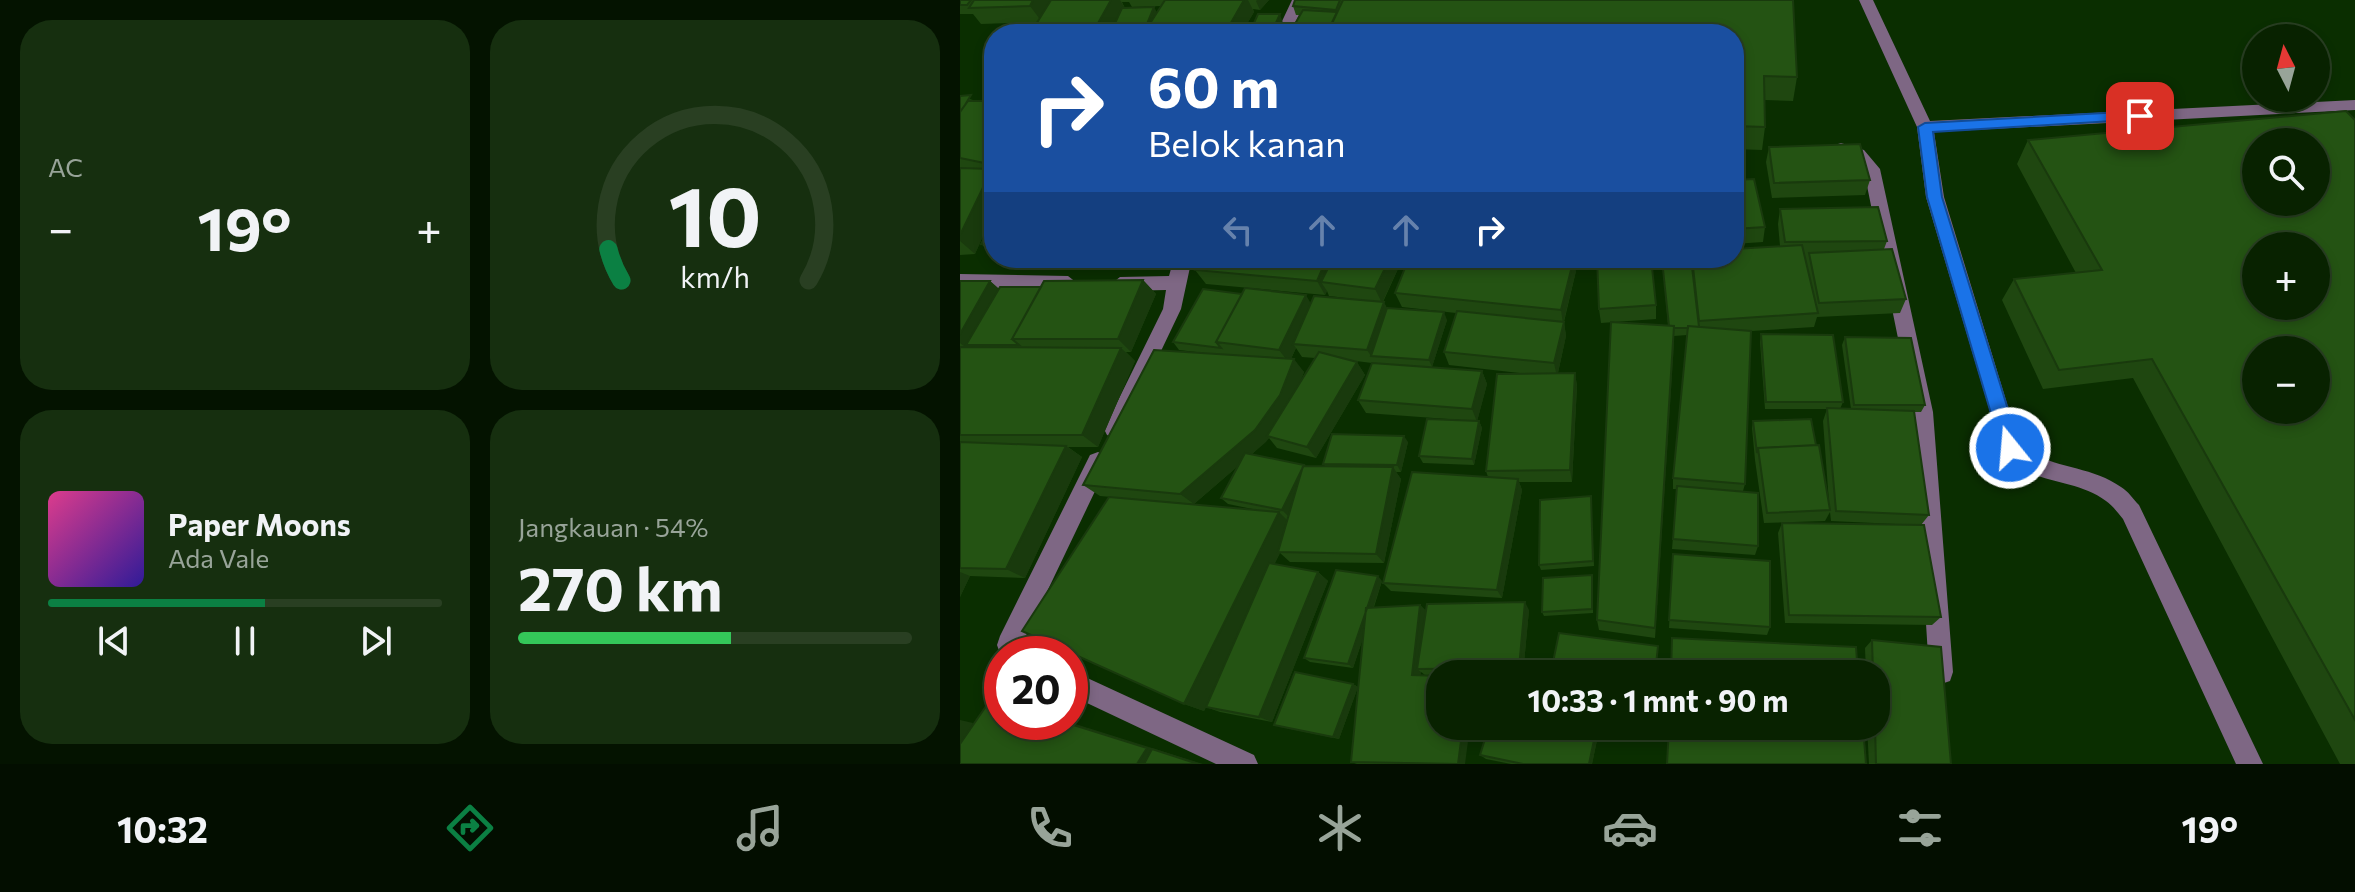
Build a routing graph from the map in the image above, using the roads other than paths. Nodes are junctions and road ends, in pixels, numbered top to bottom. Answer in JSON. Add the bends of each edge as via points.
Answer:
{"nodes":[{"id":1,"x":1299,"y":0,"type":"edge"},
{"id":2,"x":1866,"y":0,"type":"edge"},
{"id":3,"x":1288,"y":24,"type":"edge"},
{"id":4,"x":2355,"y":105,"type":"edge"},
{"id":5,"x":1925,"y":127,"type":"junction"},
{"id":6,"x":1827,"y":148,"type":"edge"},
{"id":7,"x":1180,"y":268,"type":"edge"},
{"id":8,"x":960,"y":281,"type":"edge"},
{"id":9,"x":1176,"y":283,"type":"junction"},
{"id":10,"x":1013,"y":636,"type":"edge"},
{"id":11,"x":1943,"y":688,"type":"edge"},
{"id":12,"x":1088,"y":690,"type":"edge"},
{"id":13,"x":1245,"y":764,"type":"edge"},
{"id":14,"x":2250,"y":764,"type":"edge"}],
"edges":[{"from":1,"to":3,"type":"street"},
{"from":2,"to":5,"type":"street"},
{"from":4,"to":5,"type":"street"},
{"from":5,"to":14,"type":"street","via":[[1935,197],[2010,448],[2034,469],[2093,483],[2115,494],[2131,512]]},
{"from":6,"to":11,"type":"street","via":[[1858,154],[1872,169],[1923,412]]},
{"from":7,"to":9,"type":"street"},
{"from":8,"to":9,"type":"street"},
{"from":9,"to":10,"type":"street","via":[[1172,309]]},
{"from":12,"to":13,"type":"street"}]}
